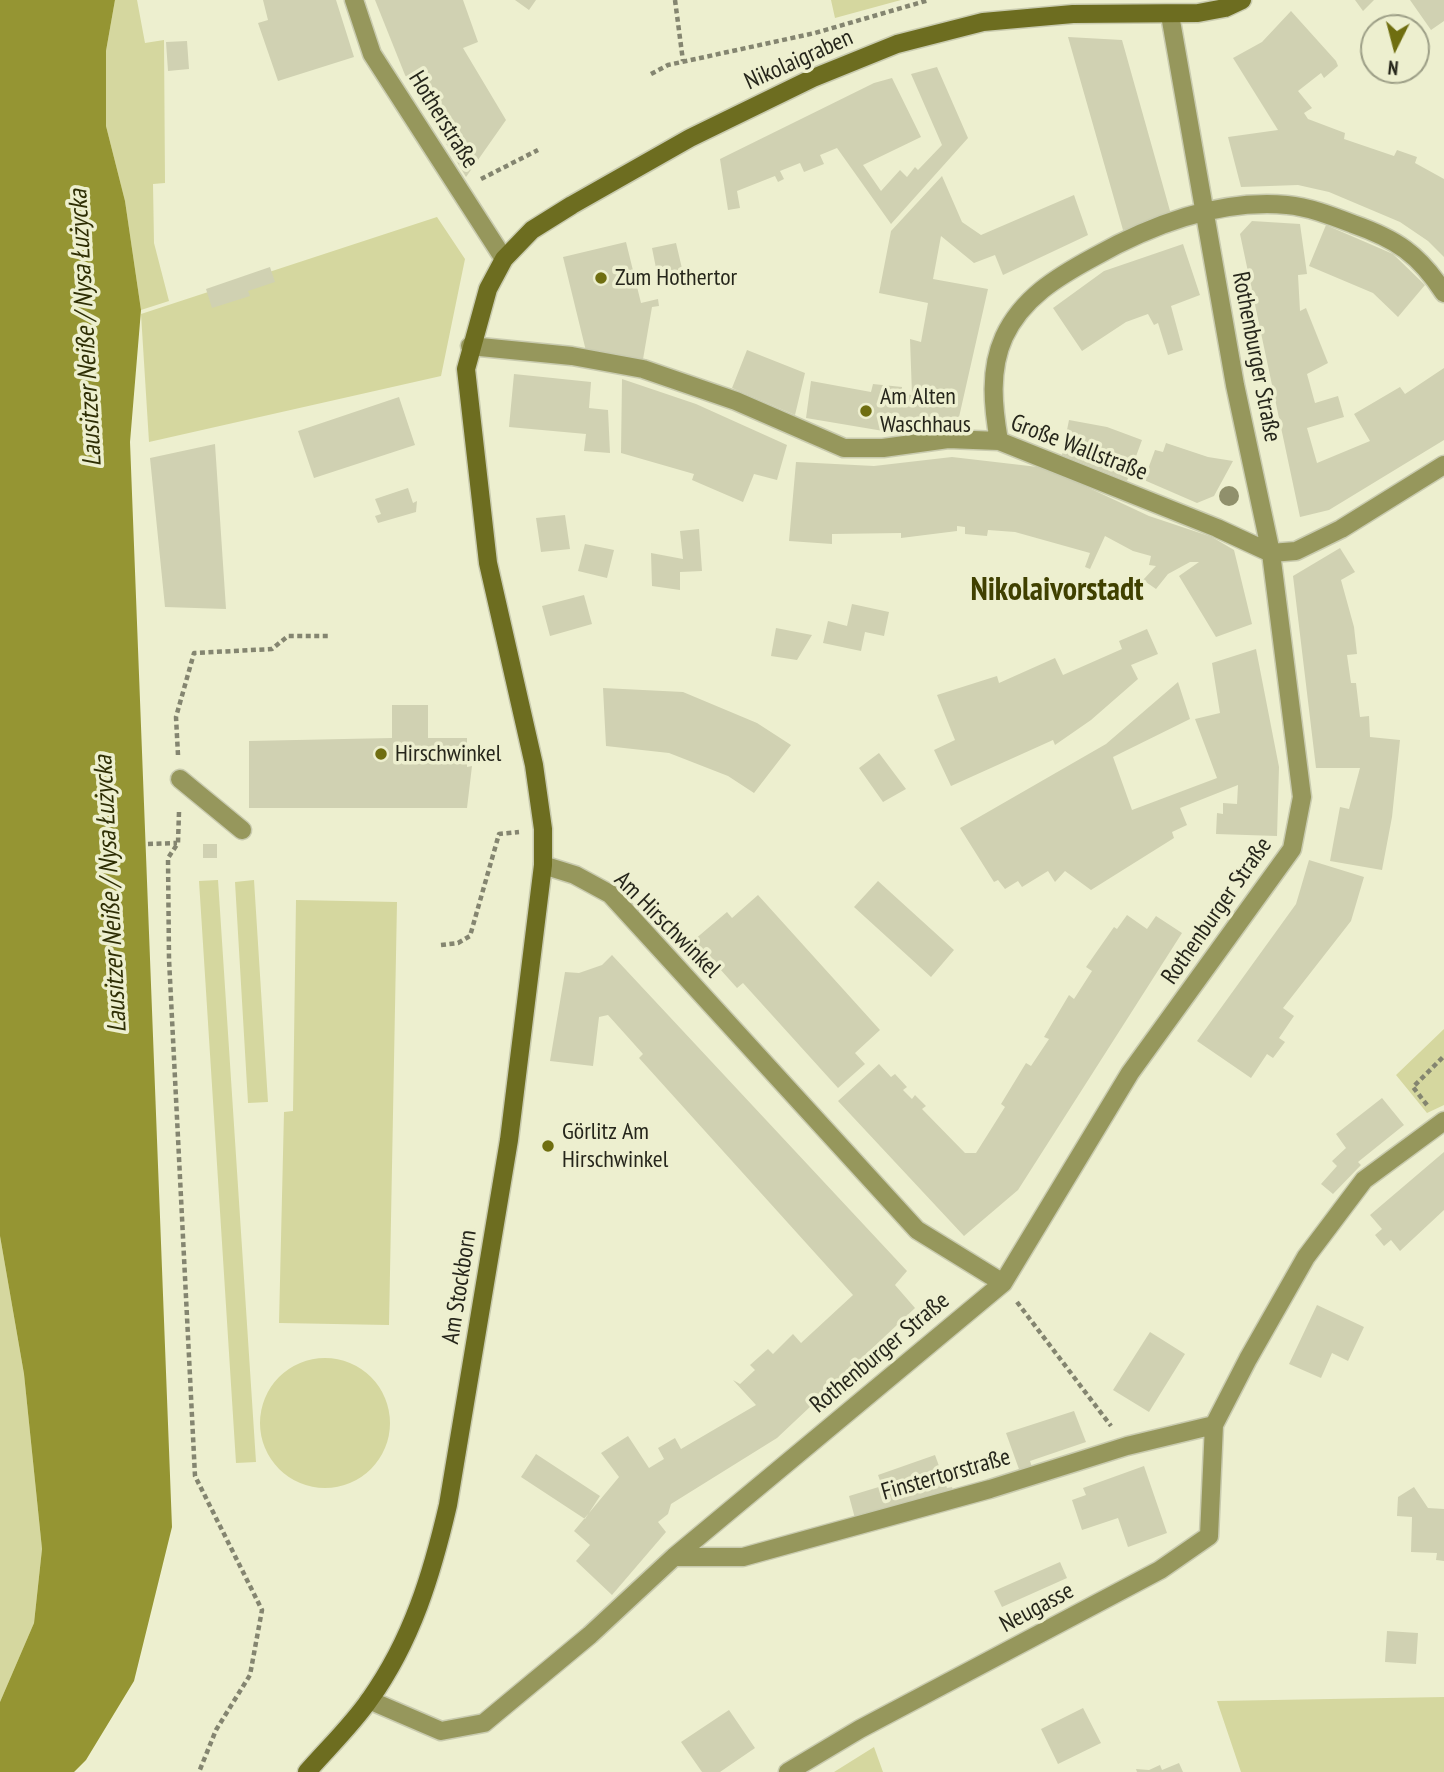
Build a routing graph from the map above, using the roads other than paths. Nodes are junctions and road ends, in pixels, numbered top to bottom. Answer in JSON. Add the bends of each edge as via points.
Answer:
{"nodes":[{"id":1,"x":354,"y":0,"type":"edge"},
{"id":2,"x":1242,"y":0,"type":"edge"},
{"id":3,"x":1170,"y":15,"type":"junction"},
{"id":4,"x":1203,"y":211,"type":"junction"},
{"id":5,"x":504,"y":259,"type":"junction"},
{"id":6,"x":1444,"y":293,"type":"edge"},
{"id":7,"x":470,"y":346,"type":"junction"},
{"id":8,"x":999,"y":442,"type":"junction"},
{"id":9,"x":1444,"y":465,"type":"edge"},
{"id":10,"x":1271,"y":553,"type":"junction"},
{"id":11,"x":180,"y":779,"type":"road end"},
{"id":12,"x":242,"y":830,"type":"dead end"},
{"id":13,"x":543,"y":865,"type":"junction"},
{"id":14,"x":1442,"y":1121,"type":"edge"},
{"id":15,"x":1003,"y":1283,"type":"junction"},
{"id":16,"x":1214,"y":1425,"type":"junction"},
{"id":17,"x":674,"y":1558,"type":"junction"},
{"id":18,"x":369,"y":1700,"type":"junction"},
{"id":19,"x":307,"y":1772,"type":"edge"},
{"id":20,"x":788,"y":1772,"type":"edge"}],
"edges":[{"from":1,"to":5,"type":"street","name":"Hotherstraße","via":[[372,54]]},
{"from":2,"to":3,"type":"street","name":"Nikolaigraben","via":[[1225,8]]},
{"from":3,"to":4,"type":"street","name":"Rothenburger Straße"},
{"from":3,"to":5,"type":"street","name":"Nikolaigraben","via":[[1073,14],[983,22],[897,44],[813,78],[690,138],[532,230]]},
{"from":4,"to":6,"type":"street","via":[[1288,205],[1322,213],[1402,244],[1430,270]]},
{"from":4,"to":8,"type":"street","via":[[1123,240],[1028,299],[997,356],[993,402]]},
{"from":4,"to":10,"type":"street","name":"Rothenburger Straße"},
{"from":5,"to":7,"type":"street","name":"Nikolaigraben","via":[[488,289]]},
{"from":7,"to":8,"type":"street","name":"Große Wallstraße","via":[[572,356],[643,369],[736,401],[844,448],[948,439]]},
{"from":7,"to":13,"type":"street","via":[[466,369],[486,550],[534,765]]},
{"from":8,"to":10,"type":"street","name":"Große Wallstraße"},
{"from":9,"to":10,"type":"street","via":[[1330,534],[1296,551]]},
{"from":10,"to":15,"type":"street","name":"Rothenburger Straße","via":[[1302,797],[1292,849],[1130,1073]]},
{"from":11,"to":12,"type":"street"},
{"from":13,"to":15,"type":"street","name":"Am Hirschwinkel","via":[[575,874],[610,894],[917,1230]]},
{"from":13,"to":18,"type":"street","name":"Am Stockborn","via":[[509,1140],[448,1505],[416,1618]]},
{"from":14,"to":16,"type":"street","via":[[1364,1180],[1306,1257]]},
{"from":15,"to":17,"type":"street","name":"Rothenburger Straße"},
{"from":16,"to":17,"type":"street","name":"Finstertorstraße","via":[[1126,1446],[743,1557]]},
{"from":16,"to":20,"type":"street","name":"Neugasse","via":[[1209,1536],[1160,1570]]},
{"from":17,"to":18,"type":"street","via":[[484,1723],[441,1731]]},
{"from":18,"to":19,"type":"street"}]}
